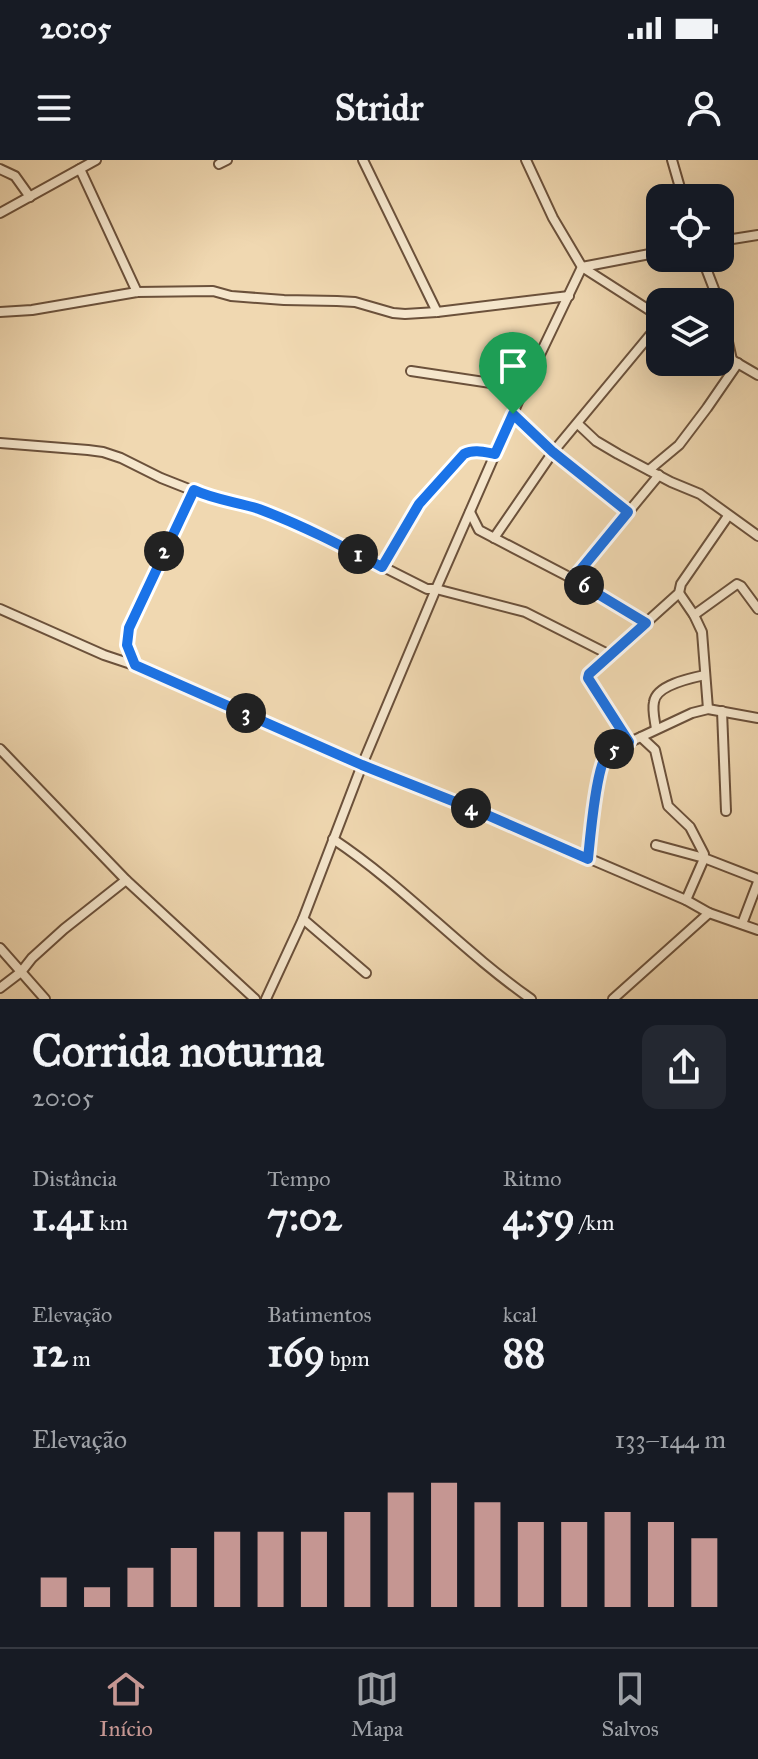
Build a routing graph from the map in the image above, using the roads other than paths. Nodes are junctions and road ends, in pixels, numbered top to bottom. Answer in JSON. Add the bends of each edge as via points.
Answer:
{"nodes":[{"id":1,"x":96,"y":160,"type":"edge"},
{"id":2,"x":363,"y":160,"type":"edge"},
{"id":3,"x":526,"y":160,"type":"edge"},
{"id":4,"x":672,"y":160,"type":"edge"},
{"id":5,"x":0,"y":169,"type":"edge"},
{"id":6,"x":80,"y":169,"type":"junction"},
{"id":7,"x":679,"y":184,"type":"edge"},
{"id":8,"x":30,"y":197,"type":"junction"},
{"id":9,"x":0,"y":213,"type":"edge"},
{"id":10,"x":758,"y":235,"type":"edge"},
{"id":11,"x":734,"y":239,"type":"edge"},
{"id":12,"x":646,"y":255,"type":"edge"},
{"id":13,"x":582,"y":267,"type":"junction"},
{"id":14,"x":137,"y":292,"type":"junction"},
{"id":15,"x":569,"y":296,"type":"junction"},
{"id":16,"x":646,"y":310,"type":"edge"},
{"id":17,"x":0,"y":312,"type":"edge"},
{"id":18,"x":437,"y":312,"type":"junction"},
{"id":19,"x":646,"y":338,"type":"edge"},
{"id":20,"x":734,"y":358,"type":"edge"},
{"id":21,"x":735,"y":362,"type":"junction"},
{"id":22,"x":411,"y":371,"type":"dead end"},
{"id":23,"x":758,"y":375,"type":"edge"},
{"id":24,"x":524,"y":388,"type":"junction"},
{"id":25,"x":513,"y":414,"type":"junction"},
{"id":26,"x":578,"y":424,"type":"junction"},
{"id":27,"x":0,"y":443,"type":"edge"},
{"id":28,"x":553,"y":452,"type":"junction"},
{"id":29,"x":495,"y":454,"type":"junction"},
{"id":30,"x":649,"y":470,"type":"junction"},
{"id":31,"x":659,"y":475,"type":"junction"},
{"id":32,"x":194,"y":490,"type":"junction"},
{"id":33,"x":470,"y":512,"type":"junction"},
{"id":34,"x":628,"y":512,"type":"junction"},
{"id":35,"x":728,"y":516,"type":"junction"},
{"id":36,"x":479,"y":530,"type":"junction"},
{"id":37,"x":460,"y":535,"type":"junction"},
{"id":38,"x":758,"y":536,"type":"edge"},
{"id":39,"x":494,"y":538,"type":"junction"},
{"id":40,"x":382,"y":567,"type":"junction"},
{"id":41,"x":573,"y":579,"type":"junction"},
{"id":42,"x":436,"y":589,"type":"junction"},
{"id":43,"x":679,"y":593,"type":"junction"},
{"id":44,"x":0,"y":609,"type":"edge"},
{"id":45,"x":758,"y":609,"type":"edge"},
{"id":46,"x":694,"y":615,"type":"junction"},
{"id":47,"x":646,"y":623,"type":"junction"},
{"id":48,"x":610,"y":655,"type":"junction"},
{"id":49,"x":135,"y":665,"type":"junction"},
{"id":50,"x":705,"y":675,"type":"junction"},
{"id":51,"x":708,"y":709,"type":"junction"},
{"id":52,"x":722,"y":711,"type":"junction"},
{"id":53,"x":758,"y":718,"type":"edge"},
{"id":54,"x":656,"y":729,"type":"junction"},
{"id":55,"x":641,"y":737,"type":"junction"},
{"id":56,"x":629,"y":742,"type":"junction"},
{"id":57,"x":0,"y":749,"type":"edge"},
{"id":58,"x":362,"y":765,"type":"junction"},
{"id":59,"x":726,"y":811,"type":"dead end"},
{"id":60,"x":333,"y":839,"type":"junction"},
{"id":61,"x":656,"y":845,"type":"dead end"},
{"id":62,"x":704,"y":858,"type":"junction"},
{"id":63,"x":588,"y":859,"type":"junction"},
{"id":64,"x":126,"y":880,"type":"junction"},
{"id":65,"x":758,"y":881,"type":"edge"},
{"id":66,"x":686,"y":900,"type":"junction"},
{"id":67,"x":709,"y":913,"type":"junction"},
{"id":68,"x":303,"y":919,"type":"junction"},
{"id":69,"x":742,"y":924,"type":"junction"},
{"id":70,"x":758,"y":930,"type":"edge"},
{"id":71,"x":0,"y":948,"type":"edge"},
{"id":72,"x":21,"y":972,"type":"junction"},
{"id":73,"x":366,"y":973,"type":"dead end"},
{"id":74,"x":0,"y":988,"type":"edge"},
{"id":75,"x":45,"y":999,"type":"edge"},
{"id":76,"x":255,"y":999,"type":"edge"},
{"id":77,"x":266,"y":999,"type":"edge"},
{"id":78,"x":531,"y":999,"type":"edge"},
{"id":79,"x":613,"y":999,"type":"edge"}],
"edges":[{"from":1,"to":6,"type":"street"},
{"from":2,"to":18,"type":"street"},
{"from":3,"to":13,"type":"street"},
{"from":4,"to":7,"type":"street"},
{"from":5,"to":8,"type":"street","via":[[15,176]]},
{"from":6,"to":8,"type":"street"},
{"from":6,"to":14,"type":"street"},
{"from":8,"to":9,"type":"street"},
{"from":10,"to":11,"type":"street"},
{"from":12,"to":13,"type":"street"},
{"from":13,"to":15,"type":"street"},
{"from":13,"to":16,"type":"street"},
{"from":14,"to":17,"type":"street"},
{"from":14,"to":18,"type":"street","via":[[213,291],[355,302],[393,313]]},
{"from":15,"to":18,"type":"street"},
{"from":15,"to":24,"type":"street"},
{"from":19,"to":26,"type":"street"},
{"from":20,"to":21,"type":"street"},
{"from":21,"to":23,"type":"street"},
{"from":21,"to":30,"type":"street","via":[[679,445]]},
{"from":22,"to":24,"type":"street"},
{"from":24,"to":25,"type":"street"},
{"from":25,"to":28,"type":"street"},
{"from":25,"to":29,"type":"street"},
{"from":26,"to":28,"type":"street"},
{"from":26,"to":30,"type":"street","via":[[596,441]]},
{"from":27,"to":32,"type":"street","via":[[103,452]]},
{"from":28,"to":34,"type":"street"},
{"from":28,"to":39,"type":"street"},
{"from":29,"to":33,"type":"street"},
{"from":29,"to":40,"type":"street","via":[[464,454],[419,504]]},
{"from":30,"to":31,"type":"street"},
{"from":31,"to":34,"type":"street"},
{"from":31,"to":35,"type":"street","via":[[700,494]]},
{"from":32,"to":40,"type":"street","via":[[294,522]]},
{"from":32,"to":49,"type":"street","via":[[129,628],[127,645]]},
{"from":33,"to":36,"type":"street"},
{"from":33,"to":37,"type":"street"},
{"from":34,"to":41,"type":"street"},
{"from":35,"to":38,"type":"street"},
{"from":35,"to":43,"type":"street"},
{"from":36,"to":37,"type":"street"},
{"from":36,"to":39,"type":"street"},
{"from":37,"to":42,"type":"street"},
{"from":39,"to":41,"type":"street"},
{"from":40,"to":42,"type":"street"},
{"from":41,"to":47,"type":"street"},
{"from":42,"to":48,"type":"street","via":[[525,612]]},
{"from":42,"to":58,"type":"street"},
{"from":43,"to":46,"type":"street"},
{"from":43,"to":47,"type":"street"},
{"from":44,"to":49,"type":"street"},
{"from":45,"to":46,"type":"street","via":[[737,584]]},
{"from":46,"to":50,"type":"street","via":[[702,632]]},
{"from":47,"to":48,"type":"street"},
{"from":48,"to":56,"type":"street","via":[[588,678]]},
{"from":49,"to":58,"type":"street"},
{"from":50,"to":51,"type":"street"},
{"from":50,"to":54,"type":"street","via":[[656,695]]},
{"from":51,"to":52,"type":"street"},
{"from":51,"to":54,"type":"street"},
{"from":52,"to":53,"type":"street"},
{"from":52,"to":59,"type":"street"},
{"from":54,"to":55,"type":"street"},
{"from":55,"to":56,"type":"street"},
{"from":55,"to":62,"type":"street","via":[[655,750],[668,806],[690,827]]},
{"from":56,"to":63,"type":"street","via":[[602,764]]},
{"from":57,"to":64,"type":"street"},
{"from":58,"to":60,"type":"street"},
{"from":58,"to":63,"type":"street"},
{"from":60,"to":68,"type":"street"},
{"from":60,"to":78,"type":"street"},
{"from":61,"to":62,"type":"street"},
{"from":62,"to":65,"type":"street"},
{"from":62,"to":66,"type":"street"},
{"from":63,"to":66,"type":"street"},
{"from":64,"to":72,"type":"street"},
{"from":64,"to":76,"type":"street"},
{"from":65,"to":69,"type":"street"},
{"from":66,"to":67,"type":"street"},
{"from":67,"to":69,"type":"street"},
{"from":67,"to":79,"type":"street"},
{"from":68,"to":73,"type":"street"},
{"from":68,"to":77,"type":"street"},
{"from":69,"to":70,"type":"street"},
{"from":71,"to":72,"type":"street"},
{"from":72,"to":74,"type":"street"},
{"from":72,"to":75,"type":"street"}]}
